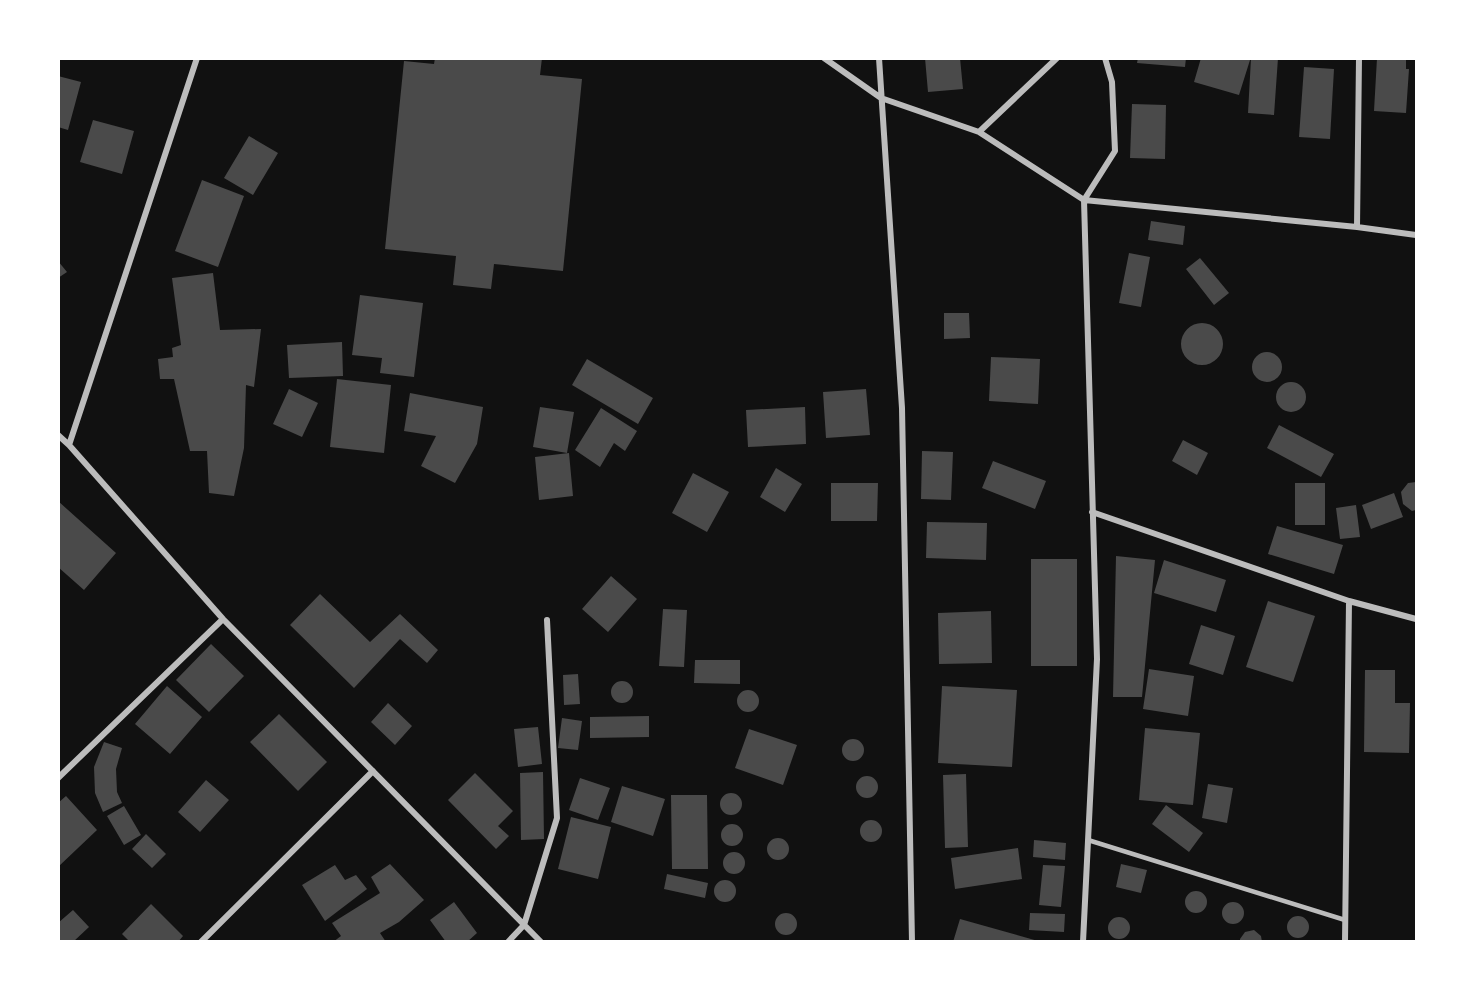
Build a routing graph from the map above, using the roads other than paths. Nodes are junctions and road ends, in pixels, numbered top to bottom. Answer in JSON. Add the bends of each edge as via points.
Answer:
{"nodes":[{"id":1,"x":196,"y":58,"type":"edge"},
{"id":2,"x":824,"y":58,"type":"edge"},
{"id":3,"x":879,"y":58,"type":"edge"},
{"id":4,"x":1057,"y":58,"type":"edge"},
{"id":5,"x":1105,"y":58,"type":"edge"},
{"id":6,"x":1359,"y":58,"type":"edge"},
{"id":7,"x":881,"y":98,"type":"junction"},
{"id":8,"x":979,"y":132,"type":"junction"},
{"id":9,"x":1084,"y":200,"type":"junction"},
{"id":10,"x":1357,"y":227,"type":"junction"},
{"id":11,"x":1416,"y":235,"type":"edge"},
{"id":12,"x":58,"y":435,"type":"edge"},
{"id":13,"x":69,"y":445,"type":"junction"},
{"id":14,"x":1092,"y":512,"type":"junction"},
{"id":15,"x":1348,"y":601,"type":"junction"},
{"id":16,"x":223,"y":619,"type":"junction"},
{"id":17,"x":1416,"y":619,"type":"edge"},
{"id":18,"x":547,"y":620,"type":"dead end"},
{"id":19,"x":373,"y":771,"type":"junction"},
{"id":20,"x":58,"y":778,"type":"edge"},
{"id":21,"x":1088,"y":840,"type":"junction"},
{"id":22,"x":1345,"y":920,"type":"junction"},
{"id":23,"x":524,"y":925,"type":"junction"},
{"id":24,"x":201,"y":942,"type":"edge"},
{"id":25,"x":508,"y":942,"type":"edge"},
{"id":26,"x":541,"y":942,"type":"edge"},
{"id":27,"x":912,"y":942,"type":"edge"},
{"id":28,"x":1083,"y":942,"type":"edge"},
{"id":29,"x":1345,"y":942,"type":"edge"}],
"edges":[{"from":1,"to":13,"type":"street"},
{"from":2,"to":7,"type":"street"},
{"from":3,"to":7,"type":"street"},
{"from":4,"to":8,"type":"street"},
{"from":5,"to":9,"type":"street","via":[[1112,82],[1115,152]]},
{"from":6,"to":10,"type":"street"},
{"from":7,"to":8,"type":"street"},
{"from":7,"to":27,"type":"street","via":[[902,408]]},
{"from":8,"to":9,"type":"street"},
{"from":9,"to":10,"type":"street"},
{"from":9,"to":14,"type":"street"},
{"from":10,"to":11,"type":"street"},
{"from":12,"to":13,"type":"street"},
{"from":13,"to":16,"type":"street"},
{"from":14,"to":15,"type":"street"},
{"from":14,"to":21,"type":"street","via":[[1096,659]]},
{"from":15,"to":17,"type":"street"},
{"from":15,"to":22,"type":"street"},
{"from":16,"to":19,"type":"street"},
{"from":16,"to":20,"type":"street"},
{"from":18,"to":23,"type":"street","via":[[556,818]]},
{"from":19,"to":23,"type":"street"},
{"from":19,"to":24,"type":"street"},
{"from":21,"to":22,"type":"lane"},
{"from":21,"to":28,"type":"street"},
{"from":22,"to":29,"type":"street"},
{"from":23,"to":25,"type":"street"},
{"from":23,"to":26,"type":"street"}]}
